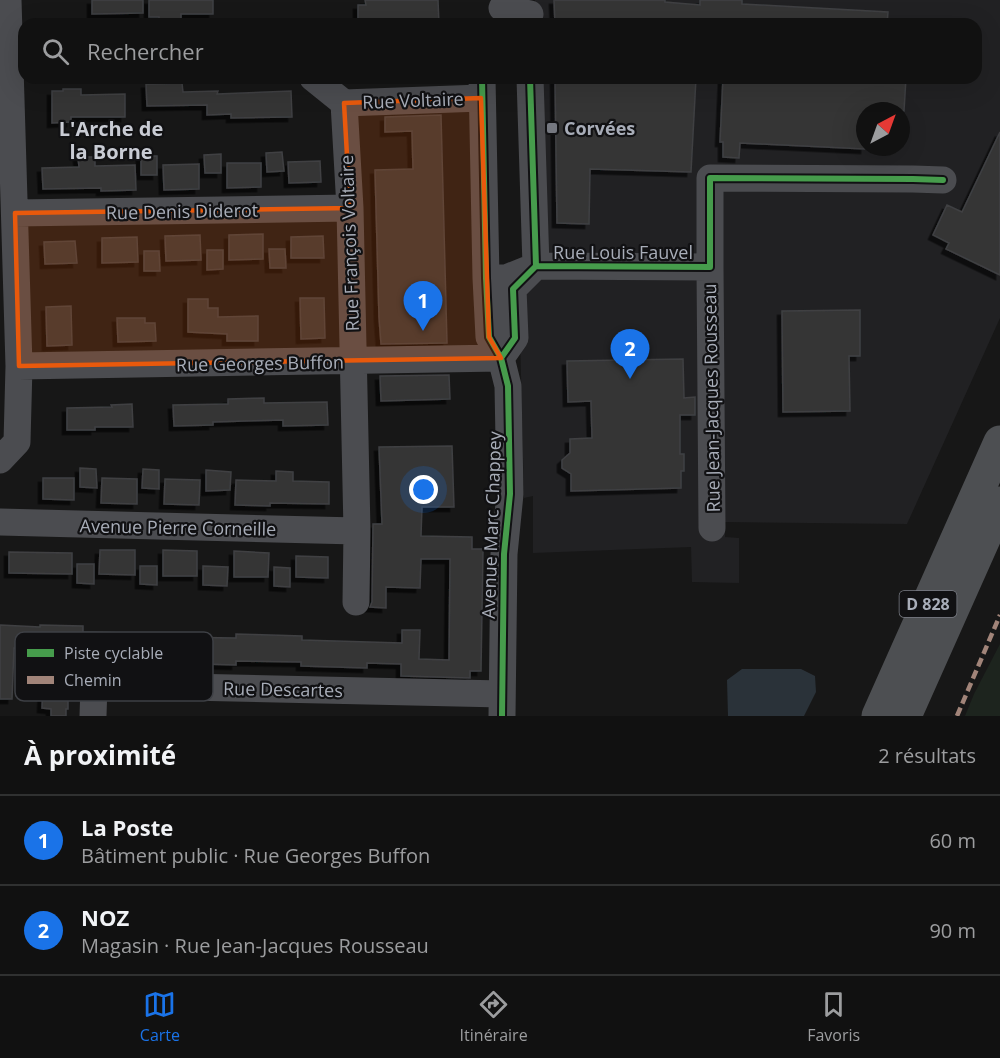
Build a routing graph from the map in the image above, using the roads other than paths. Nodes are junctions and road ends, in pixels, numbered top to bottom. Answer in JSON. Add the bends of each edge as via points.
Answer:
{"nodes":[{"id":1,"x":8,"y":0,"type":"edge"},
{"id":2,"x":500,"y":10,"type":"edge"},
{"id":3,"x":530,"y":13,"type":"edge"},
{"id":4,"x":17,"y":58,"type":"edge"},
{"id":5,"x":320,"y":84,"type":"edge"},
{"id":6,"x":530,"y":84,"type":"edge"},
{"id":7,"x":482,"y":88,"type":"edge"},
{"id":8,"x":344,"y":103,"type":"junction"},
{"id":9,"x":943,"y":180,"type":"dead end"},
{"id":10,"x":350,"y":208,"type":"junction"},
{"id":11,"x":15,"y":213,"type":"junction"},
{"id":12,"x":536,"y":266,"type":"junction"},
{"id":13,"x":710,"y":267,"type":"junction"},
{"id":14,"x":486,"y":278,"type":"junction"},
{"id":15,"x":501,"y":358,"type":"junction"},
{"id":16,"x":353,"y":361,"type":"junction"},
{"id":17,"x":20,"y":366,"type":"junction"},
{"id":18,"x":1000,"y":442,"type":"edge"},
{"id":19,"x":0,"y":460,"type":"edge"},
{"id":20,"x":1000,"y":503,"type":"edge"},
{"id":21,"x":0,"y":522,"type":"edge"},
{"id":22,"x":712,"y":528,"type":"dead end"},
{"id":23,"x":357,"y":531,"type":"junction"},
{"id":24,"x":356,"y":602,"type":"dead end"},
{"id":25,"x":213,"y":691,"type":"edge"},
{"id":26,"x":93,"y":701,"type":"edge"},
{"id":27,"x":502,"y":705,"type":"edge"},
{"id":28,"x":93,"y":716,"type":"edge"},
{"id":29,"x":878,"y":716,"type":"edge"},
{"id":30,"x":905,"y":716,"type":"edge"}],
"edges":[{"from":1,"to":4,"type":"street"},
{"from":2,"to":3,"type":"street"},
{"from":4,"to":11,"type":"street"},
{"from":5,"to":8,"type":"street"},
{"from":6,"to":12,"type":"street"},
{"from":7,"to":8,"type":"street","name":"Rue Voltaire"},
{"from":7,"to":14,"type":"street","name":"Avenue Marc Chappey"},
{"from":8,"to":10,"type":"street","name":"Rue François Voltaire"},
{"from":9,"to":13,"type":"street","name":"Rue Louis Fauvel","via":[[710,178]]},
{"from":10,"to":11,"type":"street","name":"Rue Denis Diderot"},
{"from":10,"to":16,"type":"street","name":"Rue François Voltaire"},
{"from":11,"to":17,"type":"street"},
{"from":12,"to":13,"type":"street","name":"Rue Louis Fauvel"},
{"from":12,"to":14,"type":"street","name":"Rue Louis Fauvel","via":[[506,278]]},
{"from":12,"to":15,"type":"street","via":[[513,289],[514,338]]},
{"from":13,"to":22,"type":"street","name":"Rue Jean-Jacques Rousseau"},
{"from":14,"to":15,"type":"street","name":"Avenue Marc Chappey","via":[[489,337]]},
{"from":15,"to":16,"type":"street","name":"Rue Georges Buffon"},
{"from":15,"to":27,"type":"street","name":"Avenue Marc Chappey","via":[[508,386],[510,494],[504,554]]},
{"from":16,"to":17,"type":"street","name":"Rue Georges Buffon"},
{"from":16,"to":23,"type":"street","name":"Rue François Voltaire"},
{"from":17,"to":19,"type":"street","via":[[17,442]]},
{"from":18,"to":29,"type":"main road","number":"D 828"},
{"from":20,"to":30,"type":"main road","number":"D 828"},
{"from":21,"to":23,"type":"street","name":"Avenue Pierre Corneille"},
{"from":23,"to":24,"type":"street","name":"Rue François Voltaire"},
{"from":25,"to":27,"type":"street","name":"Rue Descartes"},
{"from":26,"to":28,"type":"street","name":"Rue Descartes"}]}
